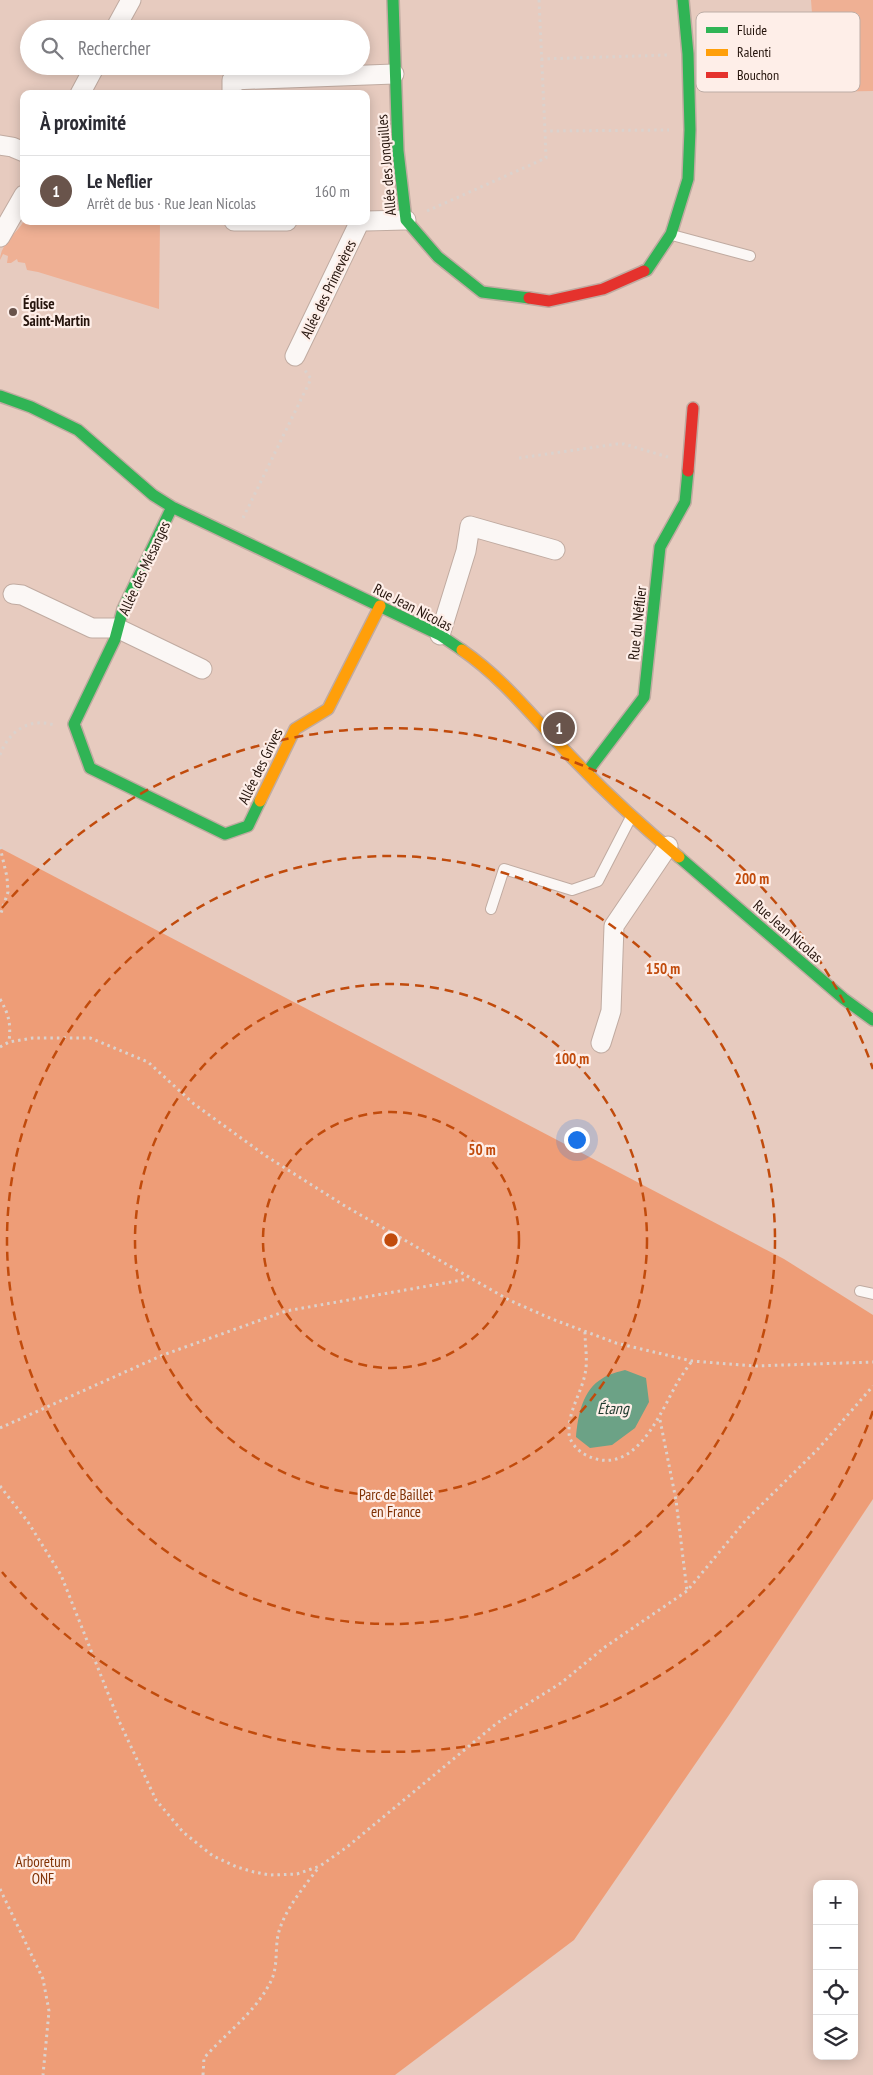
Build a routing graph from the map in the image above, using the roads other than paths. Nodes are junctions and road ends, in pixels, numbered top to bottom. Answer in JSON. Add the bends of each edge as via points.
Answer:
{"nodes":[{"id":1,"x":131,"y":0,"type":"edge"},
{"id":2,"x":393,"y":0,"type":"edge"},
{"id":3,"x":683,"y":0,"type":"edge"},
{"id":4,"x":120,"y":20,"type":"edge"},
{"id":5,"x":394,"y":74,"type":"junction"},
{"id":6,"x":90,"y":75,"type":"edge"},
{"id":7,"x":367,"y":75,"type":"edge"},
{"id":8,"x":370,"y":75,"type":"edge"},
{"id":9,"x":82,"y":90,"type":"edge"},
{"id":10,"x":232,"y":90,"type":"edge"},
{"id":11,"x":0,"y":145,"type":"edge"},
{"id":12,"x":20,"y":150,"type":"edge"},
{"id":13,"x":20,"y":202,"type":"edge"},
{"id":14,"x":406,"y":220,"type":"junction"},
{"id":15,"x":370,"y":221,"type":"edge"},
{"id":16,"x":358,"y":225,"type":"edge"},
{"id":17,"x":671,"y":234,"type":"junction"},
{"id":18,"x":0,"y":237,"type":"edge"},
{"id":19,"x":750,"y":256,"type":"dead end"},
{"id":20,"x":295,"y":356,"type":"road end"},
{"id":21,"x":0,"y":396,"type":"edge"},
{"id":22,"x":693,"y":408,"type":"dead end"},
{"id":23,"x":172,"y":508,"type":"junction"},
{"id":24,"x":555,"y":550,"type":"dead end"},
{"id":25,"x":12,"y":594,"type":"dead end"},
{"id":26,"x":380,"y":606,"type":"junction"},
{"id":27,"x":117,"y":628,"type":"junction"},
{"id":28,"x":440,"y":635,"type":"junction"},
{"id":29,"x":202,"y":669,"type":"dead end"},
{"id":30,"x":74,"y":724,"type":"joint"},
{"id":31,"x":587,"y":772,"type":"junction"},
{"id":32,"x":631,"y":816,"type":"junction"},
{"id":33,"x":668,"y":846,"type":"junction"},
{"id":34,"x":491,"y":909,"type":"dead end"},
{"id":35,"x":873,"y":1020,"type":"edge"},
{"id":36,"x":601,"y":1043,"type":"dead end"},
{"id":37,"x":860,"y":1291,"type":"dead end"},
{"id":38,"x":873,"y":1294,"type":"edge"}],
"edges":[{"from":1,"to":4,"type":"street"},
{"from":2,"to":5,"type":"street","name":"Allée des Jonquilles"},
{"from":3,"to":17,"type":"street","name":"Allée des Jonquilles","via":[[688,54],[688,179]]},
{"from":5,"to":8,"type":"street"},
{"from":5,"to":14,"type":"street","name":"Allée des Jonquilles"},
{"from":6,"to":9,"type":"street"},
{"from":7,"to":10,"type":"street","via":[[232,80]]},
{"from":11,"to":12,"type":"street"},
{"from":13,"to":18,"type":"street"},
{"from":14,"to":15,"type":"street"},
{"from":14,"to":17,"type":"street","name":"Allée des Jonquilles","via":[[438,257],[482,292],[549,301],[603,289],[647,270]]},
{"from":16,"to":20,"type":"street","name":"Allée des Primevères"},
{"from":17,"to":19,"type":"lane"},
{"from":21,"to":23,"type":"street","name":"Rue Jean Nicolas","via":[[78,430],[152,495]]},
{"from":22,"to":31,"type":"street","name":"Rue du Néflier","via":[[685,502],[660,547],[644,696]]},
{"from":23,"to":26,"type":"street","name":"Rue Jean Nicolas"},
{"from":23,"to":27,"type":"street","name":"Allée des Mésanges"},
{"from":24,"to":28,"type":"street","via":[[470,526],[466,551]]},
{"from":25,"to":27,"type":"street","name":"Allée des Mésanges","via":[[22,595],[92,628]]},
{"from":26,"to":28,"type":"street","name":"Rue Jean Nicolas"},
{"from":26,"to":30,"type":"street","name":"Allée des Grives","via":[[328,709],[295,729],[248,826],[225,834],[90,768]]},
{"from":27,"to":29,"type":"street","name":"Allée des Mésanges"},
{"from":27,"to":30,"type":"street","name":"Allée des Mésanges","via":[[115,639]]},
{"from":28,"to":31,"type":"street","name":"Rue Jean Nicolas","via":[[480,663],[516,695]]},
{"from":31,"to":32,"type":"street","name":"Rue Jean Nicolas"},
{"from":32,"to":33,"type":"street","name":"Rue Jean Nicolas"},
{"from":32,"to":34,"type":"lane","via":[[598,881],[572,890],[504,869]]},
{"from":33,"to":35,"type":"street","name":"Rue Jean Nicolas","via":[[844,999]]},
{"from":33,"to":36,"type":"street","via":[[614,926],[612,1011]]},
{"from":37,"to":38,"type":"lane"}]}
